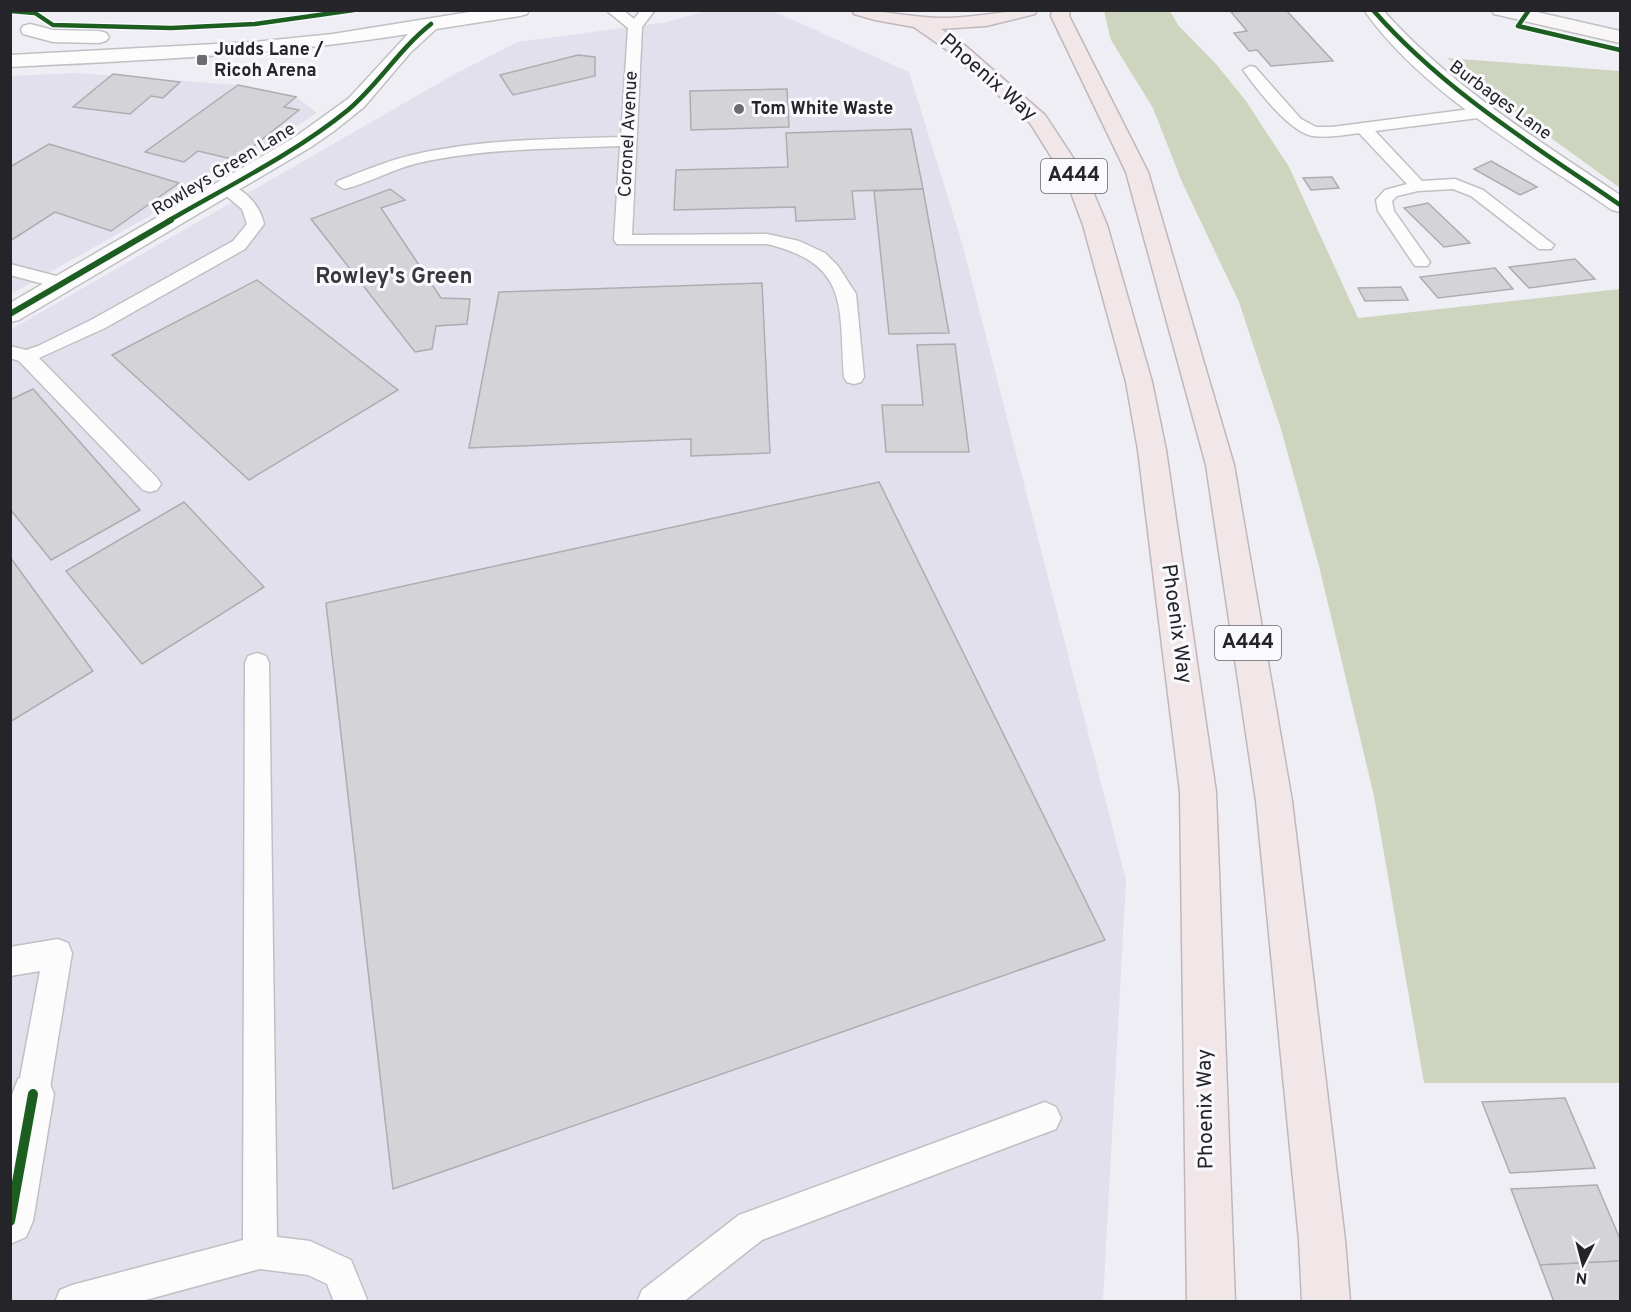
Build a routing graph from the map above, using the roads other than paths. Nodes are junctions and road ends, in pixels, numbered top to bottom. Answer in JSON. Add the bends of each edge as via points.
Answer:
{"nodes":[{"id":1,"x":415,"y":10,"type":"edge"},
{"id":2,"x":520,"y":10,"type":"edge"},
{"id":3,"x":612,"y":10,"type":"edge"},
{"id":4,"x":649,"y":10,"type":"edge"},
{"id":5,"x":861,"y":10,"type":"edge"},
{"id":6,"x":1028,"y":10,"type":"edge"},
{"id":7,"x":1061,"y":10,"type":"edge"},
{"id":8,"x":1373,"y":10,"type":"edge"},
{"id":9,"x":1501,"y":10,"type":"edge"},
{"id":10,"x":1563,"y":10,"type":"edge"},
{"id":11,"x":1402,"y":17,"type":"dead end"},
{"id":12,"x":22,"y":23,"type":"edge"},
{"id":13,"x":431,"y":24,"type":"junction"},
{"id":14,"x":922,"y":25,"type":"junction"},
{"id":15,"x":635,"y":27,"type":"junction"},
{"id":16,"x":1620,"y":27,"type":"edge"},
{"id":17,"x":1620,"y":37,"type":"edge"},
{"id":18,"x":1395,"y":38,"type":"junction"},
{"id":19,"x":333,"y":40,"type":"junction"},
{"id":20,"x":10,"y":55,"type":"edge"},
{"id":21,"x":10,"y":61,"type":"edge"},
{"id":22,"x":366,"y":64,"type":"junction"},
{"id":23,"x":1250,"y":70,"type":"dead end"},
{"id":24,"x":1486,"y":112,"type":"junction"},
{"id":25,"x":1364,"y":129,"type":"junction"},
{"id":26,"x":628,"y":141,"type":"junction"},
{"id":27,"x":344,"y":184,"type":"dead end"},
{"id":28,"x":1418,"y":186,"type":"junction"},
{"id":29,"x":225,"y":188,"type":"junction"},
{"id":30,"x":1620,"y":205,"type":"edge"},
{"id":31,"x":1545,"y":245,"type":"dead end"},
{"id":32,"x":1421,"y":262,"type":"dead end"},
{"id":33,"x":10,"y":270,"type":"edge"},
{"id":34,"x":62,"y":284,"type":"junction"},
{"id":35,"x":10,"y":314,"type":"edge"},
{"id":36,"x":18,"y":354,"type":"edge"},
{"id":37,"x":854,"y":377,"type":"dead end"},
{"id":38,"x":150,"y":484,"type":"dead end"},
{"id":39,"x":257,"y":663,"type":"dead end"},
{"id":40,"x":10,"y":963,"type":"edge"},
{"id":41,"x":33,"y":1094,"type":"joint"},
{"id":42,"x":1046,"y":1118,"type":"dead end"},
{"id":43,"x":1209,"y":1216,"type":"junction"},
{"id":44,"x":10,"y":1221,"type":"edge"},
{"id":45,"x":260,"y":1252,"type":"junction"},
{"id":46,"x":72,"y":1302,"type":"edge"},
{"id":47,"x":351,"y":1302,"type":"edge"},
{"id":48,"x":654,"y":1302,"type":"edge"},
{"id":49,"x":1206,"y":1302,"type":"edge"},
{"id":50,"x":1211,"y":1302,"type":"edge"},
{"id":51,"x":1326,"y":1302,"type":"edge"}],
"edges":[{"from":1,"to":12,"type":"street","via":[[331,23],[192,36],[53,36]]},
{"from":2,"to":13,"type":"street","name":"Rowleys Green Lane"},
{"from":3,"to":15,"type":"lane"},
{"from":4,"to":15,"type":"lane"},
{"from":5,"to":14,"type":"highway"},
{"from":6,"to":14,"type":"highway","via":[[980,22]]},
{"from":7,"to":51,"type":"highway","number":"A444","via":[[1060,16],[1137,171],[1220,465],[1274,801]]},
{"from":8,"to":18,"type":"street","name":"Burbages Lane"},
{"from":9,"to":17,"type":"street"},
{"from":10,"to":16,"type":"street"},
{"from":11,"to":18,"type":"street"},
{"from":12,"to":20,"type":"street","via":[[32,36]]},
{"from":13,"to":19,"type":"street","name":"Rowleys Green Lane"},
{"from":13,"to":22,"type":"street","name":"Rowleys Green Lane"},
{"from":14,"to":43,"type":"highway","name":"Phoenix Way","number":"A444","via":[[954,46],[1038,119],[1078,182],[1095,225],[1138,382],[1152,450],[1198,792]]},
{"from":15,"to":26,"type":"lane","name":"Coronel Avenue"},
{"from":18,"to":24,"type":"street","name":"Burbages Lane"},
{"from":19,"to":21,"type":"street","name":"Rowleys Green Lane","via":[[211,51]]},
{"from":19,"to":22,"type":"street"},
{"from":22,"to":29,"type":"street","name":"Rowleys Green Lane","via":[[362,96],[342,114]]},
{"from":23,"to":25,"type":"lane","via":[[1296,122],[1313,131]]},
{"from":24,"to":25,"type":"lane"},
{"from":24,"to":30,"type":"street","name":"Burbages Lane"},
{"from":25,"to":28,"type":"lane"},
{"from":26,"to":27,"type":"lane","via":[[486,148],[430,156]]},
{"from":26,"to":37,"type":"lane","name":"Coronel Avenue","via":[[623,240],[767,239],[819,257],[847,294]]},
{"from":28,"to":31,"type":"lane","via":[[1455,184],[1477,193]]},
{"from":28,"to":32,"type":"lane","via":[[1391,193],[1384,200],[1386,210]]},
{"from":29,"to":34,"type":"street","name":"Rowleys Green Lane"},
{"from":29,"to":36,"type":"lane","via":[[255,212],[256,224],[239,246],[45,350]]},
{"from":33,"to":34,"type":"lane"},
{"from":34,"to":35,"type":"street","name":"Rowleys Green Lane"},
{"from":36,"to":38,"type":"lane"},
{"from":39,"to":45,"type":"lane"},
{"from":40,"to":41,"type":"lane","via":[[58,953]]},
{"from":41,"to":44,"type":"street"},
{"from":42,"to":48,"type":"lane","via":[[752,1227]]},
{"from":43,"to":49,"type":"highway"},
{"from":43,"to":50,"type":"highway","name":"Phoenix Way","number":"A444"},
{"from":45,"to":46,"type":"lane"},
{"from":45,"to":47,"type":"lane","via":[[310,1258],[339,1272]]}]}
